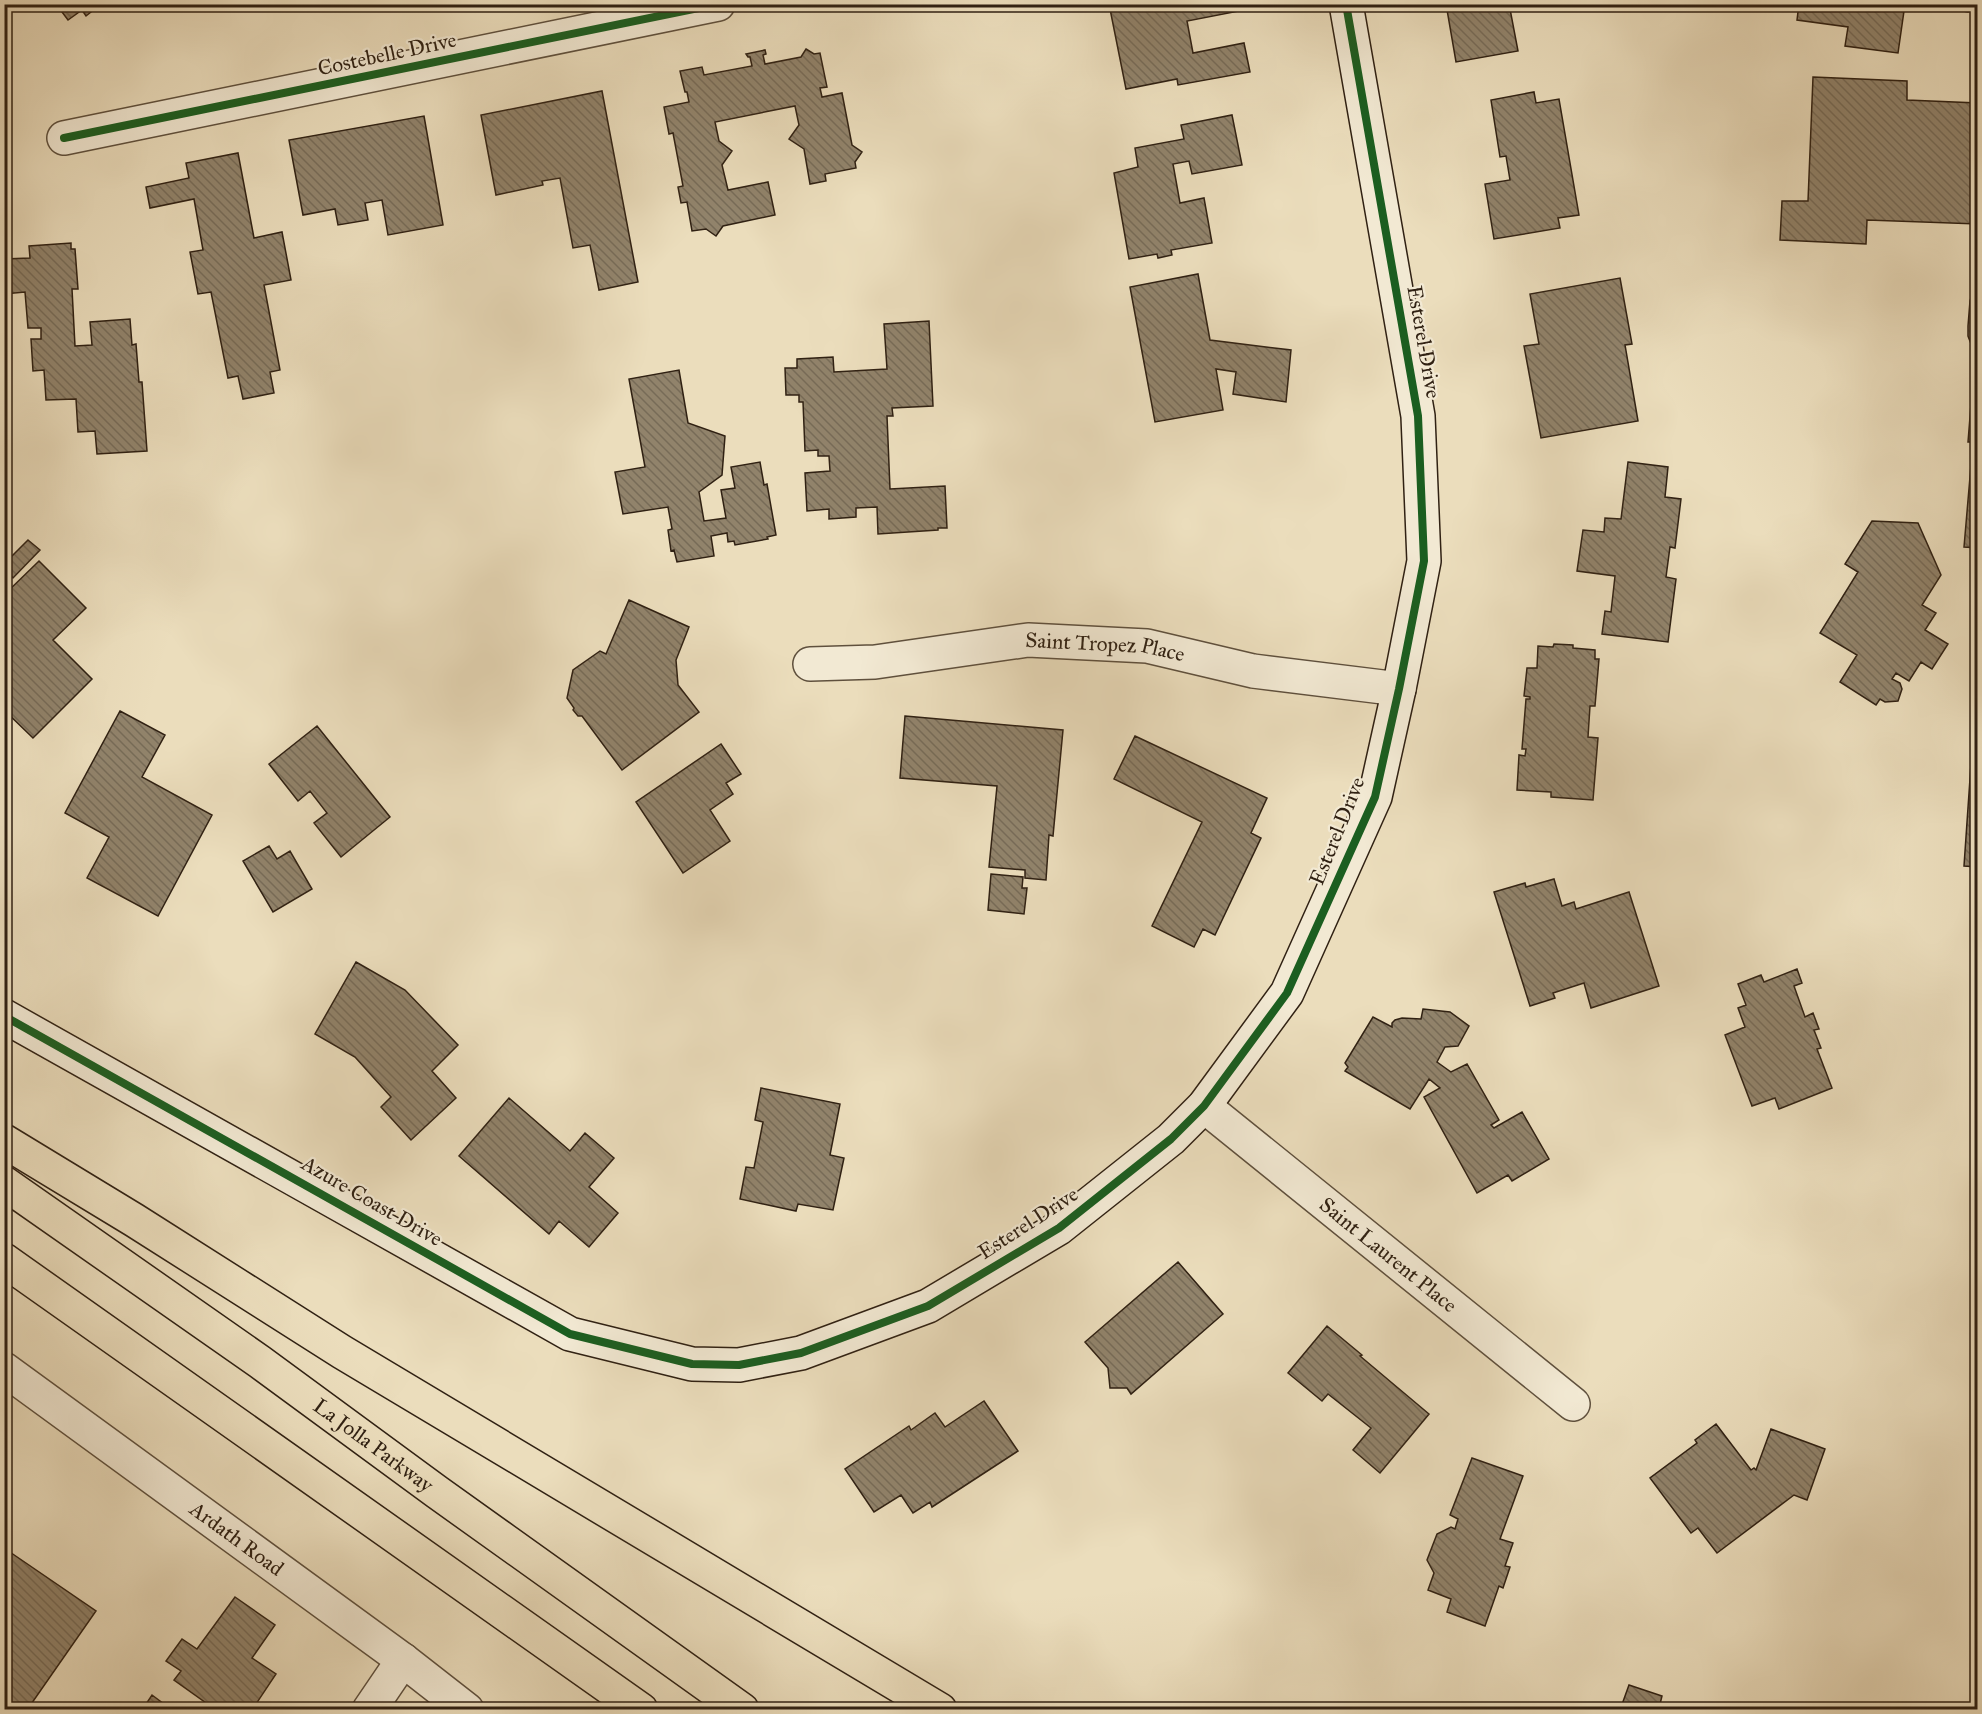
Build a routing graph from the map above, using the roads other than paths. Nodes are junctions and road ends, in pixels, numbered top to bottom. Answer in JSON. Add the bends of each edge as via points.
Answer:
{"nodes":[{"id":1,"x":718,"y":4,"type":"edge"},
{"id":2,"x":1346,"y":4,"type":"edge"},
{"id":3,"x":64,"y":138,"type":"dead end"},
{"id":4,"x":810,"y":664,"type":"dead end"},
{"id":5,"x":1399,"y":689,"type":"junction"},
{"id":6,"x":4,"y":1016,"type":"edge"},
{"id":7,"x":1204,"y":1106,"type":"junction"},
{"id":8,"x":4,"y":1141,"type":"edge"},
{"id":9,"x":4,"y":1183,"type":"edge"},
{"id":10,"x":4,"y":1260,"type":"edge"},
{"id":11,"x":739,"y":1365,"type":"joint"},
{"id":12,"x":4,"y":1369,"type":"edge"},
{"id":13,"x":1573,"y":1404,"type":"dead end"},
{"id":14,"x":403,"y":1660,"type":"junction"},
{"id":15,"x":369,"y":1710,"type":"edge"},
{"id":16,"x":467,"y":1710,"type":"edge"},
{"id":17,"x":641,"y":1710,"type":"edge"},
{"id":18,"x":742,"y":1710,"type":"edge"},
{"id":19,"x":940,"y":1710,"type":"edge"}],
"edges":[{"from":1,"to":3,"type":"street","name":"Costebelle Drive"},
{"from":2,"to":5,"type":"street","name":"Esterel Drive","via":[[1418,416],[1424,561]]},
{"from":4,"to":5,"type":"street","name":"Saint Tropez Place","via":[[875,662],[1028,640],[1147,646],[1253,671]]},
{"from":5,"to":7,"type":"street","name":"Esterel Drive","via":[[1375,797],[1287,993]]},
{"from":6,"to":11,"type":"street","name":"Azure Coast Drive","via":[[570,1334],[692,1364]]},
{"from":7,"to":11,"type":"street","name":"Esterel Drive","via":[[1171,1139],[1059,1228],[928,1306],[801,1353]]},
{"from":7,"to":13,"type":"street","name":"Saint Laurent Place"},
{"from":8,"to":19,"type":"highway","via":[[342,1352]]},
{"from":9,"to":18,"type":"highway","name":"La Jolla Parkway","via":[[260,1362]]},
{"from":10,"to":17,"type":"highway"},
{"from":12,"to":14,"type":"street","name":"Ardath Road"},
{"from":14,"to":15,"type":"street"},
{"from":14,"to":16,"type":"street","name":"Ardath Road"}]}
